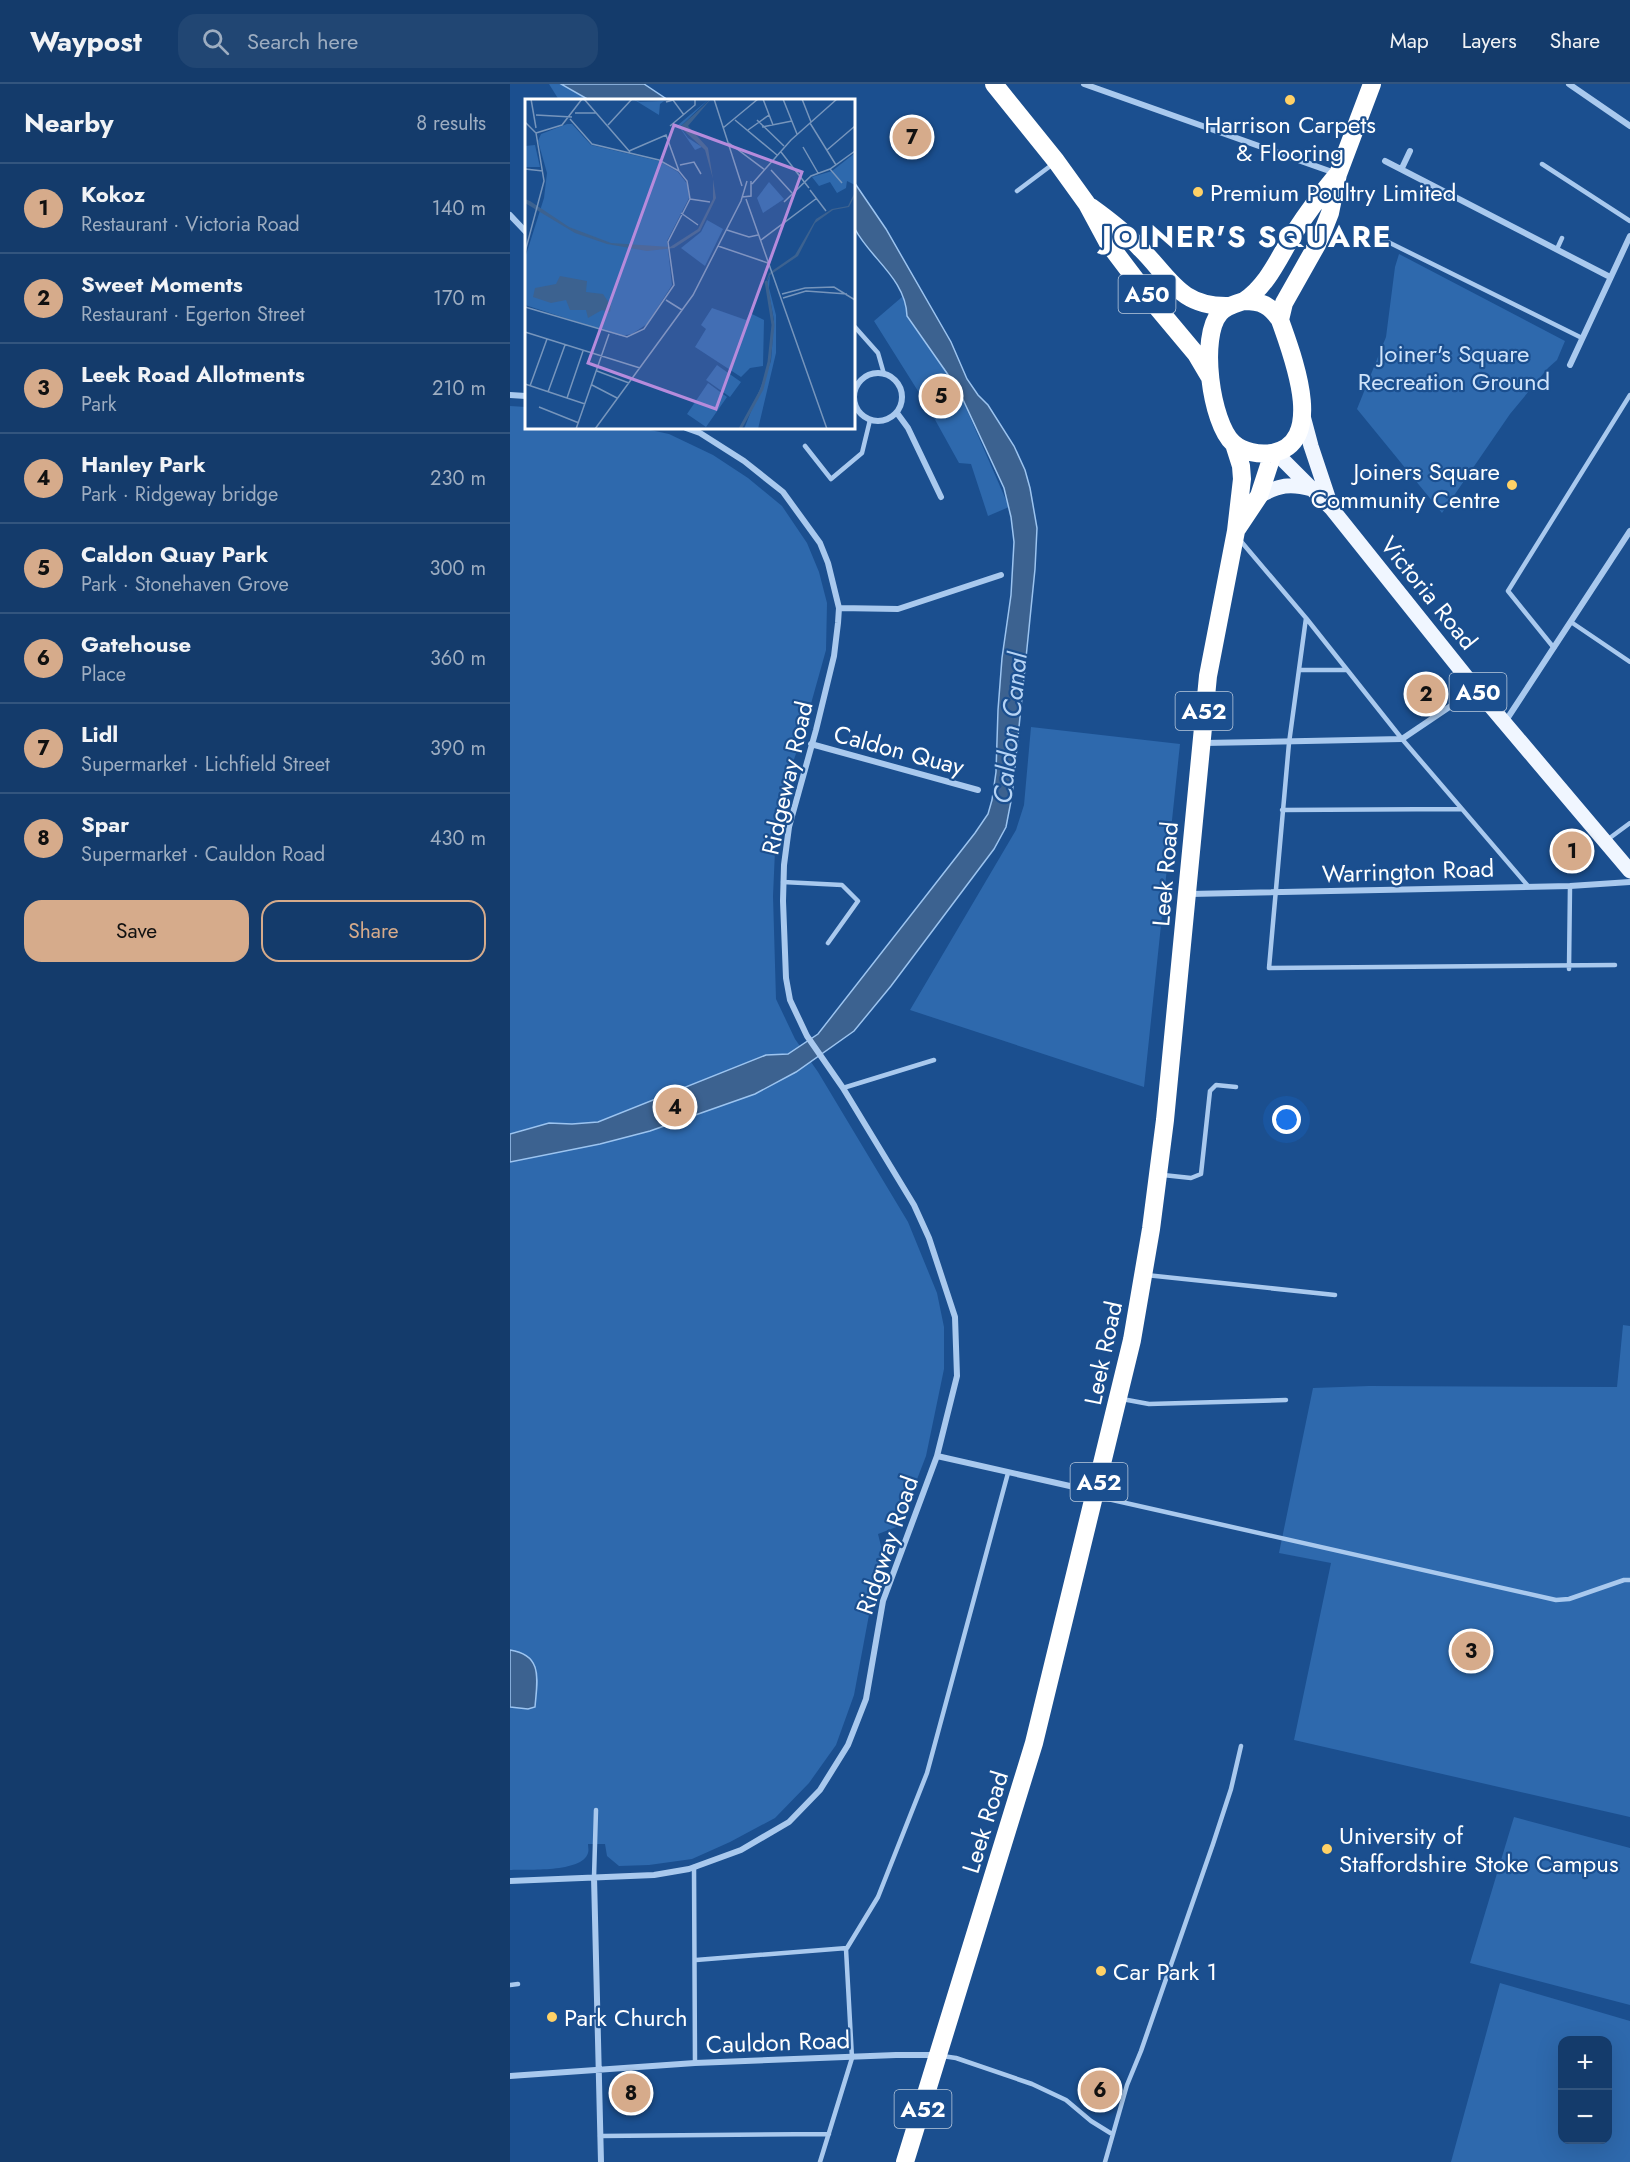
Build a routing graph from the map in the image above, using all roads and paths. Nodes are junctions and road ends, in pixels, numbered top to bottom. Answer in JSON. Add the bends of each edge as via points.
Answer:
{"nodes":[{"id":1,"x":994,"y":84,"type":"edge"},
{"id":2,"x":1084,"y":84,"type":"edge"},
{"id":3,"x":1372,"y":84,"type":"edge"},
{"id":4,"x":1569,"y":84,"type":"edge"},
{"id":5,"x":1630,"y":126,"type":"edge"},
{"id":6,"x":1410,"y":151,"type":"dead end"},
{"id":7,"x":1056,"y":161,"type":"junction"},
{"id":8,"x":1385,"y":161,"type":"dead end"},
{"id":9,"x":1542,"y":164,"type":"dead end"},
{"id":10,"x":1402,"y":168,"type":"junction"},
{"id":11,"x":1338,"y":174,"type":"junction"},
{"id":12,"x":1017,"y":191,"type":"dead end"},
{"id":13,"x":1087,"y":204,"type":"junction"},
{"id":14,"x":510,"y":215,"type":"edge"},
{"id":15,"x":1630,"y":221,"type":"edge"},
{"id":16,"x":525,"y":231,"type":"edge"},
{"id":17,"x":1630,"y":236,"type":"edge"},
{"id":18,"x":1562,"y":238,"type":"dead end"},
{"id":19,"x":1382,"y":239,"type":"dead end"},
{"id":20,"x":1557,"y":249,"type":"junction"},
{"id":21,"x":1610,"y":277,"type":"junction"},
{"id":22,"x":1236,"y":304,"type":"junction"},
{"id":23,"x":1280,"y":320,"type":"junction"},
{"id":24,"x":855,"y":327,"type":"edge"},
{"id":25,"x":1582,"y":338,"type":"junction"},
{"id":26,"x":1570,"y":365,"type":"dead end"},
{"id":27,"x":884,"y":374,"type":"junction"},
{"id":28,"x":1211,"y":381,"type":"junction"},
{"id":29,"x":855,"y":386,"type":"edge"},
{"id":30,"x":510,"y":395,"type":"edge"},
{"id":31,"x":1630,"y":395,"type":"edge"},
{"id":32,"x":525,"y":396,"type":"edge"},
{"id":33,"x":855,"y":398,"type":"edge"},
{"id":34,"x":897,"y":413,"type":"junction"},
{"id":35,"x":1303,"y":416,"type":"junction"},
{"id":36,"x":870,"y":420,"type":"junction"},
{"id":37,"x":689,"y":429,"type":"edge"},
{"id":38,"x":1234,"y":444,"type":"junction"},
{"id":39,"x":805,"y":446,"type":"dead end"},
{"id":40,"x":1274,"y":452,"type":"junction"},
{"id":41,"x":1312,"y":489,"type":"junction"},
{"id":42,"x":1259,"y":496,"type":"junction"},
{"id":43,"x":940,"y":497,"type":"dead end"},
{"id":44,"x":1332,"y":509,"type":"junction"},
{"id":45,"x":1630,"y":531,"type":"edge"},
{"id":46,"x":1236,"y":533,"type":"junction"},
{"id":47,"x":1001,"y":575,"type":"dead end"},
{"id":48,"x":839,"y":608,"type":"junction"},
{"id":49,"x":1306,"y":618,"type":"junction"},
{"id":50,"x":1571,"y":622,"type":"junction"},
{"id":51,"x":1554,"y":648,"type":"junction"},
{"id":52,"x":1630,"y":662,"type":"edge"},
{"id":53,"x":1299,"y":670,"type":"junction"},
{"id":54,"x":1347,"y":670,"type":"junction"},
{"id":55,"x":1476,"y":689,"type":"junction"},
{"id":56,"x":1505,"y":722,"type":"junction"},
{"id":57,"x":1402,"y":739,"type":"junction"},
{"id":58,"x":1201,"y":743,"type":"junction"},
{"id":59,"x":1289,"y":743,"type":"junction"},
{"id":60,"x":811,"y":744,"type":"junction"},
{"id":61,"x":978,"y":790,"type":"dead end"},
{"id":62,"x":1461,"y":809,"type":"junction"},
{"id":63,"x":1282,"y":810,"type":"junction"},
{"id":64,"x":1630,"y":822,"type":"edge"},
{"id":65,"x":1605,"y":842,"type":"junction"},
{"id":66,"x":1630,"y":871,"type":"edge"},
{"id":67,"x":783,"y":882,"type":"junction"},
{"id":68,"x":1630,"y":882,"type":"edge"},
{"id":69,"x":1528,"y":885,"type":"junction"},
{"id":70,"x":1570,"y":886,"type":"junction"},
{"id":71,"x":1274,"y":892,"type":"junction"},
{"id":72,"x":1187,"y":894,"type":"junction"},
{"id":73,"x":828,"y":943,"type":"dead end"},
{"id":74,"x":1615,"y":965,"type":"dead end"},
{"id":75,"x":1569,"y":967,"type":"junction"},
{"id":76,"x":934,"y":1059,"type":"dead end"},
{"id":77,"x":841,"y":1084,"type":"junction"},
{"id":78,"x":1236,"y":1087,"type":"dead end"},
{"id":79,"x":1158,"y":1174,"type":"junction"},
{"id":80,"x":1143,"y":1275,"type":"junction"},
{"id":81,"x":1335,"y":1294,"type":"dead end"},
{"id":82,"x":1119,"y":1399,"type":"junction"},
{"id":83,"x":1286,"y":1400,"type":"dead end"},
{"id":84,"x":937,"y":1456,"type":"junction"},
{"id":85,"x":1008,"y":1473,"type":"junction"},
{"id":86,"x":1096,"y":1492,"type":"junction"},
{"id":87,"x":1630,"y":1580,"type":"edge"},
{"id":88,"x":1241,"y":1746,"type":"dead end"},
{"id":89,"x":596,"y":1810,"type":"dead end"},
{"id":90,"x":694,"y":1867,"type":"junction"},
{"id":91,"x":594,"y":1877,"type":"junction"},
{"id":92,"x":510,"y":1881,"type":"edge"},
{"id":93,"x":846,"y":1949,"type":"junction"},
{"id":94,"x":696,"y":1960,"type":"junction"},
{"id":95,"x":510,"y":1984,"type":"edge"},
{"id":96,"x":518,"y":1984,"type":"dead end"},
{"id":97,"x":939,"y":2055,"type":"junction"},
{"id":98,"x":852,"y":2058,"type":"junction"},
{"id":99,"x":695,"y":2063,"type":"junction"},
{"id":100,"x":600,"y":2068,"type":"junction"},
{"id":101,"x":510,"y":2076,"type":"edge"},
{"id":102,"x":829,"y":2134,"type":"junction"},
{"id":103,"x":1112,"y":2134,"type":"junction"},
{"id":104,"x":600,"y":2136,"type":"junction"},
{"id":105,"x":601,"y":2162,"type":"edge"},
{"id":106,"x":820,"y":2162,"type":"edge"},
{"id":107,"x":906,"y":2162,"type":"edge"},
{"id":108,"x":1105,"y":2162,"type":"edge"}],
"edges":[{"from":1,"to":7,"type":"highway","number":"A50"},
{"from":2,"to":11,"type":"street"},
{"from":3,"to":11,"type":"highway","number":"A52"},
{"from":4,"to":5,"type":"street"},
{"from":6,"to":10,"type":"street"},
{"from":7,"to":12,"type":"lane"},
{"from":7,"to":13,"type":"highway","number":"A50"},
{"from":8,"to":10,"type":"street"},
{"from":9,"to":15,"type":"lane"},
{"from":10,"to":20,"type":"street"},
{"from":11,"to":22,"type":"highway","number":"A52","via":[[1314,202],[1266,280],[1254,294]]},
{"from":11,"to":23,"type":"highway","number":"A52","via":[[1319,241],[1284,303]]},
{"from":13,"to":22,"type":"highway","number":"A50","via":[[1121,229],[1174,288],[1207,304]]},
{"from":13,"to":28,"type":"highway","number":"A50","via":[[1108,243],[1196,354]]},
{"from":14,"to":16,"type":"street"},
{"from":17,"to":21,"type":"street"},
{"from":18,"to":20,"type":"lane"},
{"from":19,"to":25,"type":"lane"},
{"from":20,"to":21,"type":"street"},
{"from":21,"to":25,"type":"street"},
{"from":22,"to":23,"type":"highway","via":[[1264,303]]},
{"from":22,"to":28,"type":"highway","number":"A52","via":[[1220,312],[1211,329]]},
{"from":23,"to":35,"type":"highway","via":[[1297,376]]},
{"from":24,"to":27,"type":"lane","via":[[878,353]]},
{"from":25,"to":26,"type":"street"},
{"from":27,"to":29,"type":"street","via":[[868,376]]},
{"from":27,"to":34,"type":"street","via":[[901,390]]},
{"from":28,"to":38,"type":"highway","number":"A52","via":[[1224,430]]},
{"from":30,"to":32,"type":"street"},
{"from":31,"to":51,"type":"lane","via":[[1508,591]]},
{"from":33,"to":36,"type":"street","via":[[858,410]]},
{"from":34,"to":36,"type":"street","via":[[885,420]]},
{"from":34,"to":43,"type":"street"},
{"from":35,"to":40,"type":"highway","number":"A52","via":[[1289,445]]},
{"from":35,"to":44,"type":"main road","name":"Victoria Road","number":"A50"},
{"from":36,"to":39,"type":"lane","via":[[862,453],[831,479]]},
{"from":37,"to":48,"type":"street","name":"Ridgeway Road","via":[[737,456],[783,492],[820,543]]},
{"from":38,"to":40,"type":"highway","via":[[1250,452]]},
{"from":38,"to":46,"type":"highway","name":"Leek Road","number":"A52","via":[[1242,479]]},
{"from":40,"to":41,"type":"main road","name":"Victoria Road","number":"A50"},
{"from":40,"to":42,"type":"highway","name":"Leek Road","number":"A52"},
{"from":41,"to":42,"type":"main road","via":[[1286,485]]},
{"from":41,"to":44,"type":"main road","name":"Victoria Road","number":"A50"},
{"from":42,"to":46,"type":"highway","name":"Leek Road","number":"A52"},
{"from":44,"to":55,"type":"main road","name":"Victoria Road","number":"A50"},
{"from":45,"to":50,"type":"street"},
{"from":46,"to":49,"type":"lane"},
{"from":46,"to":58,"type":"highway","name":"Leek Road","number":"A52","via":[[1208,676]]},
{"from":47,"to":48,"type":"street","via":[[898,609]]},
{"from":48,"to":60,"type":"street","name":"Ridgeway Road","via":[[834,656]]},
{"from":49,"to":53,"type":"lane"},
{"from":49,"to":54,"type":"lane"},
{"from":50,"to":51,"type":"street"},
{"from":50,"to":52,"type":"lane"},
{"from":51,"to":56,"type":"street"},
{"from":53,"to":54,"type":"lane"},
{"from":53,"to":59,"type":"lane"},
{"from":54,"to":57,"type":"lane"},
{"from":55,"to":56,"type":"main road","name":"Victoria Road","number":"A50"},
{"from":55,"to":57,"type":"street"},
{"from":56,"to":65,"type":"main road","name":"Victoria Road","number":"A50"},
{"from":57,"to":59,"type":"street"},
{"from":57,"to":62,"type":"lane"},
{"from":58,"to":59,"type":"street"},
{"from":58,"to":72,"type":"highway","name":"Leek Road","number":"A52"},
{"from":59,"to":63,"type":"lane"},
{"from":60,"to":61,"type":"street","name":"Caldon Quay"},
{"from":60,"to":67,"type":"street","name":"Ridgeway Road","via":[[789,827]]},
{"from":62,"to":63,"type":"lane"},
{"from":62,"to":69,"type":"lane"},
{"from":63,"to":71,"type":"lane"},
{"from":64,"to":65,"type":"lane"},
{"from":65,"to":66,"type":"main road","name":"Victoria Road","number":"A50"},
{"from":67,"to":73,"type":"lane","via":[[842,885],[858,901]]},
{"from":67,"to":77,"type":"street","name":"Ridgeway Road","via":[[790,999],[807,1036]]},
{"from":68,"to":70,"type":"street","name":"Warrington Road"},
{"from":69,"to":70,"type":"street","name":"Warrington Road"},
{"from":69,"to":71,"type":"street","name":"Warrington Road"},
{"from":70,"to":75,"type":"lane"},
{"from":71,"to":72,"type":"street","name":"Warrington Road"},
{"from":71,"to":75,"type":"lane","via":[[1269,968]]},
{"from":72,"to":79,"type":"highway","name":"Leek Road","number":"A52"},
{"from":74,"to":75,"type":"lane"},
{"from":76,"to":77,"type":"lane"},
{"from":77,"to":84,"type":"street","name":"Ridgway Road","via":[[917,1211],[955,1317],[957,1376]]},
{"from":78,"to":79,"type":"lane","via":[[1216,1085],[1210,1091],[1201,1174],[1191,1178]]},
{"from":79,"to":80,"type":"highway","name":"Leek Road","number":"A52"},
{"from":80,"to":81,"type":"lane"},
{"from":80,"to":82,"type":"highway","name":"Leek Road","number":"A52"},
{"from":82,"to":83,"type":"lane","via":[[1149,1404]]},
{"from":82,"to":86,"type":"highway","name":"Leek Road","number":"A52"},
{"from":84,"to":85,"type":"street"},
{"from":84,"to":90,"type":"street","name":"Ridgway Road","via":[[883,1601],[866,1699],[848,1745],[820,1790],[789,1822],[741,1850]]},
{"from":85,"to":86,"type":"street"},
{"from":85,"to":93,"type":"lane","via":[[927,1773],[878,1897]]},
{"from":86,"to":87,"type":"lane","via":[[1100,1498],[1556,1600]]},
{"from":86,"to":97,"type":"highway","name":"Leek Road","number":"A52","via":[[1034,1743]]},
{"from":88,"to":103,"type":"lane","via":[[1213,1844]]},
{"from":89,"to":91,"type":"lane"},
{"from":90,"to":91,"type":"street","name":"Ridgway Road","via":[[654,1875]]},
{"from":90,"to":94,"type":"lane"},
{"from":91,"to":92,"type":"street","name":"Ridgway Road"},
{"from":91,"to":100,"type":"street"},
{"from":93,"to":94,"type":"lane"},
{"from":93,"to":98,"type":"lane"},
{"from":94,"to":99,"type":"lane"},
{"from":95,"to":96,"type":"lane"},
{"from":97,"to":98,"type":"street","name":"Cauldon Road"},
{"from":97,"to":103,"type":"lane","via":[[1040,2088],[1066,2100]]},
{"from":97,"to":107,"type":"highway","name":"Leek Road","number":"A52"},
{"from":98,"to":99,"type":"street","name":"Cauldon Road"},
{"from":98,"to":102,"type":"lane"},
{"from":99,"to":100,"type":"street","name":"Cauldon Road"},
{"from":100,"to":101,"type":"street","name":"Cauldon Road"},
{"from":100,"to":104,"type":"street"},
{"from":102,"to":104,"type":"lane"},
{"from":102,"to":106,"type":"lane"},
{"from":103,"to":108,"type":"lane"},
{"from":104,"to":105,"type":"street"}]}
